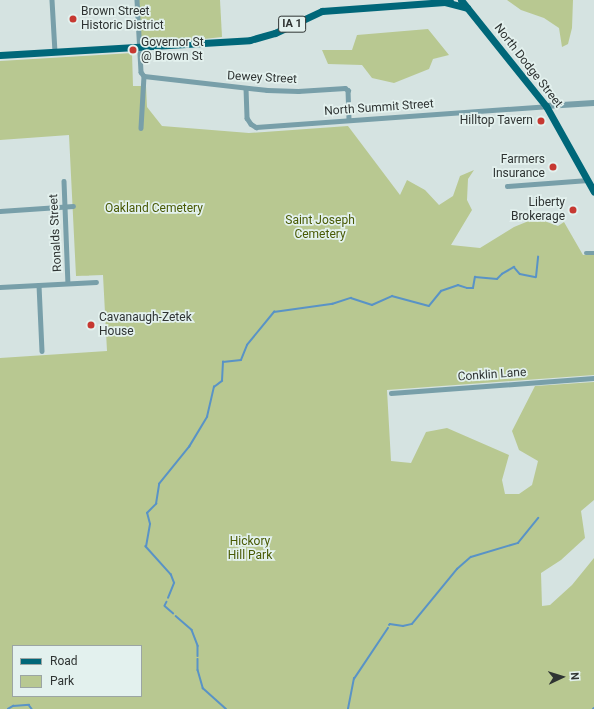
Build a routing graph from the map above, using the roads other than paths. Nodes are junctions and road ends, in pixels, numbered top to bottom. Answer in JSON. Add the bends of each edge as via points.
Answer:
{"nodes":[{"id":1,"x":52,"y":0,"type":"edge"},
{"id":2,"x":137,"y":0,"type":"edge"},
{"id":3,"x":461,"y":0,"type":"edge"},
{"id":4,"x":447,"y":1,"type":"edge"},
{"id":5,"x":467,"y":8,"type":"junction"},
{"id":6,"x":140,"y":46,"type":"junction"},
{"id":7,"x":55,"y":52,"type":"junction"},
{"id":8,"x":0,"y":55,"type":"edge"},
{"id":9,"x":144,"y":76,"type":"junction"},
{"id":10,"x":246,"y":88,"type":"junction"},
{"id":11,"x":594,"y":103,"type":"edge"},
{"id":12,"x":546,"y":106,"type":"junction"},
{"id":13,"x":349,"y":120,"type":"junction"},
{"id":14,"x":140,"y":128,"type":"dead end"},
{"id":15,"x":588,"y":180,"type":"junction"},
{"id":16,"x":64,"y":181,"type":"dead end"},
{"id":17,"x":507,"y":186,"type":"dead end"},
{"id":18,"x":594,"y":192,"type":"edge"},
{"id":19,"x":73,"y":206,"type":"dead end"},
{"id":20,"x":65,"y":207,"type":"junction"},
{"id":21,"x":0,"y":211,"type":"edge"},
{"id":22,"x":586,"y":253,"type":"dead end"},
{"id":23,"x":594,"y":253,"type":"edge"},
{"id":24,"x":96,"y":282,"type":"dead end"},
{"id":25,"x":68,"y":283,"type":"junction"},
{"id":26,"x":39,"y":285,"type":"junction"},
{"id":27,"x":0,"y":287,"type":"edge"},
{"id":28,"x":42,"y":351,"type":"dead end"},
{"id":29,"x":594,"y":378,"type":"edge"},
{"id":30,"x":391,"y":393,"type":"dead end"}],
"edges":[{"from":1,"to":7,"type":"street"},
{"from":2,"to":6,"type":"street"},
{"from":3,"to":5,"type":"main road","name":"North Dodge Street"},
{"from":4,"to":5,"type":"main road"},
{"from":4,"to":6,"type":"main road","number":"IA 1","via":[[322,11],[275,33],[250,40]]},
{"from":5,"to":12,"type":"main road","name":"North Dodge Street"},
{"from":6,"to":7,"type":"main road","number":"IA 1"},
{"from":6,"to":9,"type":"street","via":[[141,72]]},
{"from":7,"to":8,"type":"main road","number":"IA 1"},
{"from":9,"to":10,"type":"street","name":"Dewey Street"},
{"from":9,"to":14,"type":"street"},
{"from":10,"to":13,"type":"street","name":"Dewey Street","via":[[290,91],[345,88],[348,90]]},
{"from":10,"to":13,"type":"street","name":"North Summit Street","via":[[247,118],[256,127]]},
{"from":11,"to":12,"type":"street"},
{"from":12,"to":13,"type":"street","name":"North Summit Street"},
{"from":12,"to":15,"type":"main road","name":"North Dodge Street"},
{"from":15,"to":17,"type":"street"},
{"from":15,"to":18,"type":"main road","name":"North Dodge Street"},
{"from":16,"to":20,"type":"street","name":"Ronalds Street"},
{"from":19,"to":20,"type":"street"},
{"from":20,"to":21,"type":"street"},
{"from":20,"to":25,"type":"street","name":"Ronalds Street"},
{"from":22,"to":23,"type":"street"},
{"from":24,"to":25,"type":"street"},
{"from":25,"to":26,"type":"street"},
{"from":26,"to":27,"type":"street"},
{"from":26,"to":28,"type":"street"},
{"from":29,"to":30,"type":"street","name":"Conklin Lane"}]}
